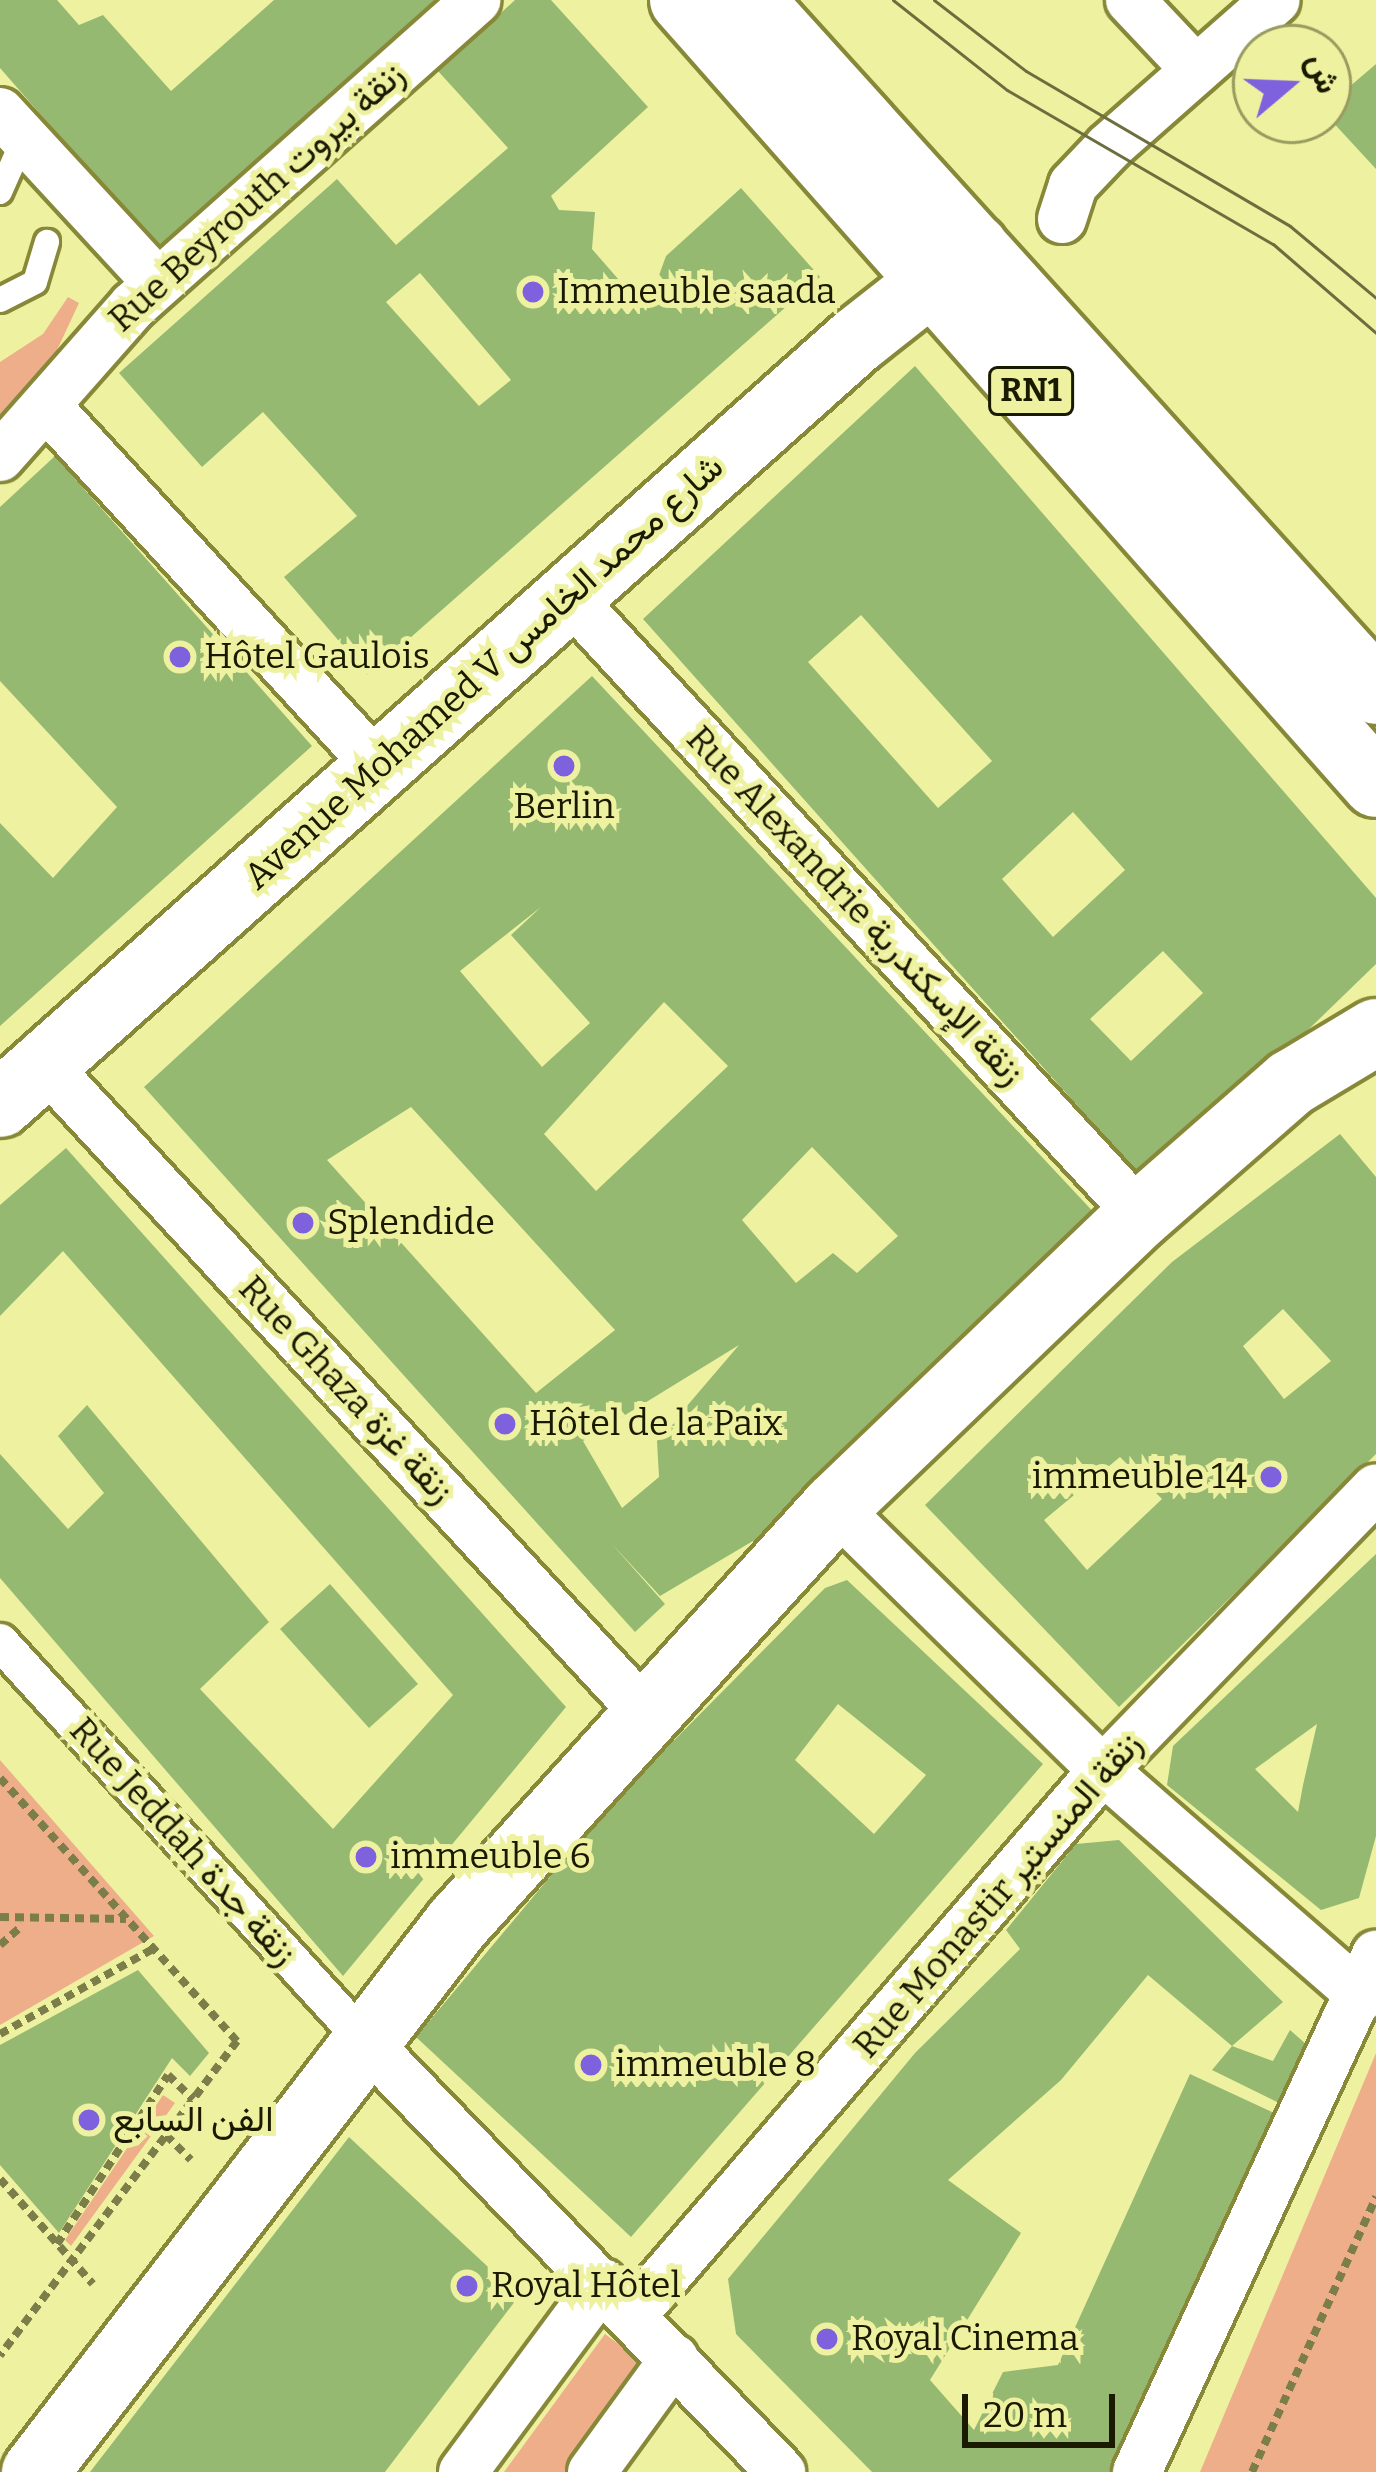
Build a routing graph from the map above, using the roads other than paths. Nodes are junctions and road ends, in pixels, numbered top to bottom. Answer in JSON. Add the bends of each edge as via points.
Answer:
{"nodes":[{"id":1,"x":477,"y":0,"type":"edge"},
{"id":2,"x":683,"y":0,"type":"edge"},
{"id":3,"x":750,"y":0,"type":"edge"},
{"id":4,"x":1130,"y":0,"type":"edge"},
{"id":5,"x":1276,"y":0,"type":"edge"},
{"id":6,"x":1196,"y":70,"type":"junction"},
{"id":7,"x":12,"y":125,"type":"edge"},
{"id":8,"x":0,"y":192,"type":"edge"},
{"id":9,"x":1062,"y":219,"type":"dead end"},
{"id":10,"x":47,"y":242,"type":"dead end"},
{"id":11,"x":954,"y":264,"type":"junction"},
{"id":12,"x":158,"y":283,"type":"junction"},
{"id":13,"x":0,"y":300,"type":"edge"},
{"id":14,"x":51,"y":411,"type":"junction"},
{"id":15,"x":0,"y":457,"type":"edge"},
{"id":16,"x":569,"y":597,"type":"junction"},
{"id":17,"x":1367,"y":678,"type":"edge"},
{"id":18,"x":377,"y":765,"type":"junction"},
{"id":19,"x":1376,"y":784,"type":"edge"},
{"id":20,"x":1359,"y":1055,"type":"edge"},
{"id":21,"x":23,"y":1084,"type":"edge"},
{"id":22,"x":1140,"y":1215,"type":"junction"},
{"id":23,"x":1376,"y":1488,"type":"edge"},
{"id":24,"x":836,"y":1507,"type":"junction"},
{"id":25,"x":0,"y":1642,"type":"edge"},
{"id":26,"x":647,"y":1715,"type":"junction"},
{"id":27,"x":1103,"y":1770,"type":"junction"},
{"id":28,"x":1369,"y":1975,"type":"edge"},
{"id":29,"x":366,"y":2042,"type":"junction"},
{"id":30,"x":618,"y":2299,"type":"junction"},
{"id":31,"x":674,"y":2359,"type":"junction"},
{"id":32,"x":35,"y":2472,"type":"edge"},
{"id":33,"x":463,"y":2472,"type":"edge"},
{"id":34,"x":592,"y":2472,"type":"edge"},
{"id":35,"x":781,"y":2472,"type":"edge"},
{"id":36,"x":1137,"y":2472,"type":"edge"}],
"edges":[{"from":1,"to":12,"type":"street","name":"Rue Beyrouth زنقة بيروت"},
{"from":2,"to":11,"type":"main road","number":"RN1"},
{"from":3,"to":11,"type":"main road","number":"RN1"},
{"from":4,"to":6,"type":"street"},
{"from":5,"to":6,"type":"street"},
{"from":6,"to":9,"type":"street","via":[[1073,184]]},
{"from":7,"to":8,"type":"lane"},
{"from":7,"to":12,"type":"street"},
{"from":10,"to":13,"type":"lane","via":[[35,282]]},
{"from":11,"to":16,"type":"main road","name":"Avenue Mohamed V شارع محمد الخامس"},
{"from":11,"to":17,"type":"main road","number":"RN1"},
{"from":11,"to":19,"type":"main road","number":"RN1"},
{"from":12,"to":14,"type":"street","name":"Rue Beyrouth زنقة بيروت"},
{"from":14,"to":15,"type":"street","name":"Rue Beyrouth زنقة بيروت"},
{"from":14,"to":18,"type":"street"},
{"from":16,"to":18,"type":"main road","name":"Avenue Mohamed V شارع محمد الخامس"},
{"from":16,"to":22,"type":"street","name":"Rue Alexandrie زنقة الإسكندرية"},
{"from":18,"to":21,"type":"main road","name":"Avenue Mohamed V شارع محمد الخامس"},
{"from":20,"to":22,"type":"main road"},
{"from":21,"to":26,"type":"street","name":"Rue Ghaza زنقة غزة"},
{"from":22,"to":24,"type":"main road"},
{"from":23,"to":27,"type":"street","name":"Rue Monastir زنقة المنستير"},
{"from":24,"to":26,"type":"main road"},
{"from":24,"to":27,"type":"street"},
{"from":25,"to":29,"type":"street","name":"Rue Jeddah زنقة جدة"},
{"from":26,"to":29,"type":"main road"},
{"from":27,"to":28,"type":"street"},
{"from":27,"to":30,"type":"street","name":"Rue Monastir زنقة المنستير"},
{"from":28,"to":36,"type":"street"},
{"from":29,"to":30,"type":"street"},
{"from":29,"to":32,"type":"main road"},
{"from":30,"to":31,"type":"street"},
{"from":30,"to":33,"type":"street","name":"Rue Monastir زنقة المنستير"},
{"from":31,"to":34,"type":"street"},
{"from":31,"to":35,"type":"street"}]}
